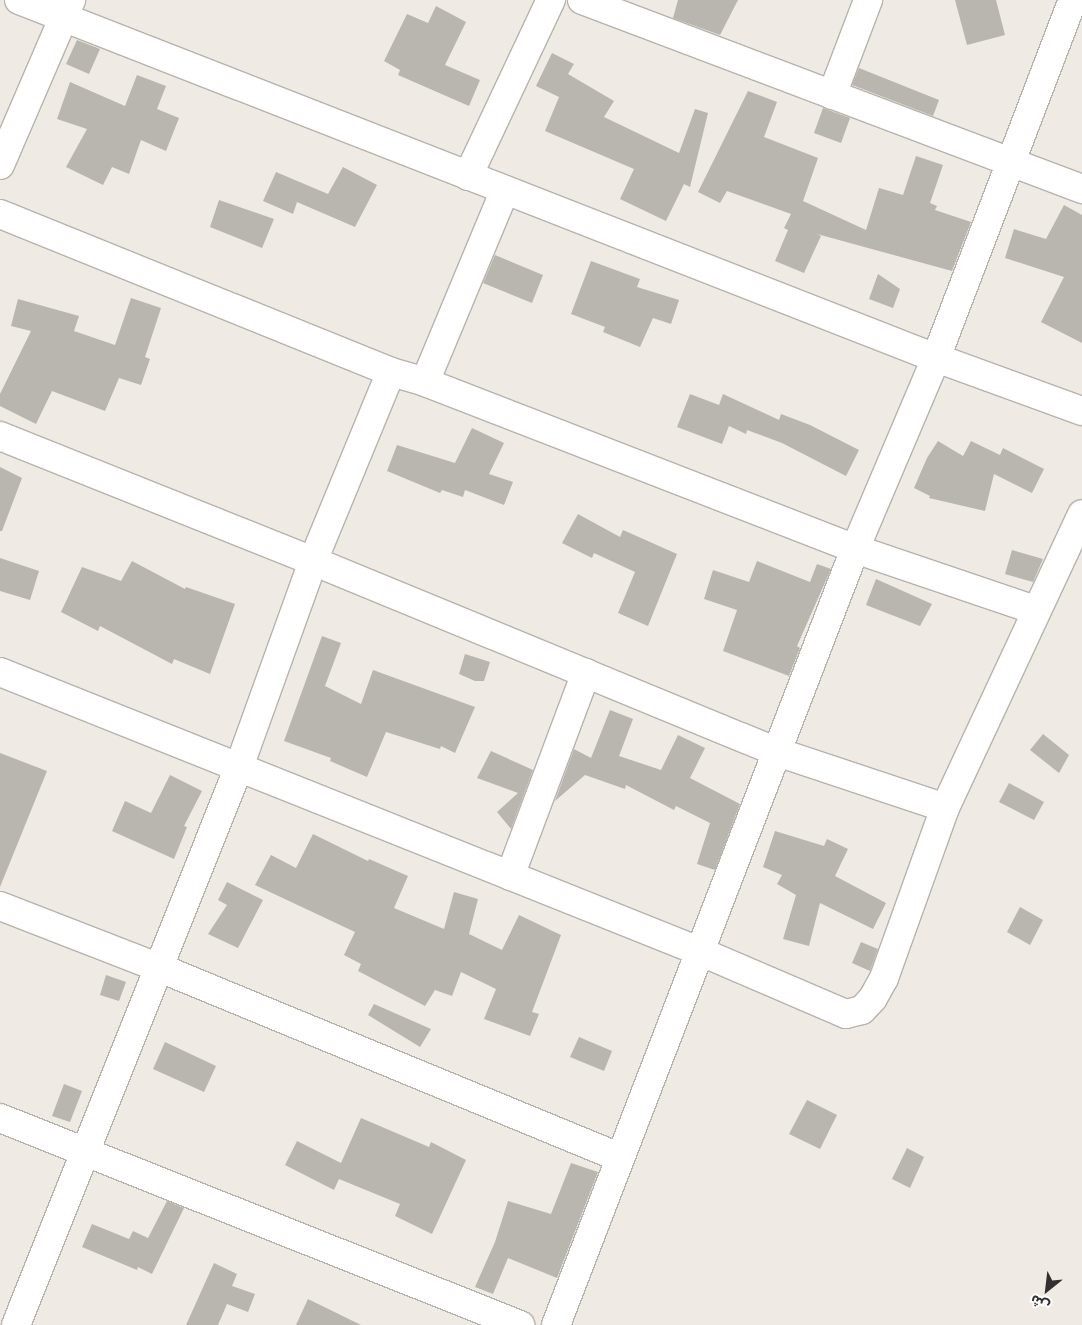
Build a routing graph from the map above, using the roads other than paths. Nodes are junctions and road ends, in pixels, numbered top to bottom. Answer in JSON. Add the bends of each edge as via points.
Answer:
{"nodes":[{"id":1,"x":19,"y":0,"type":"edge"},
{"id":2,"x":551,"y":0,"type":"edge"},
{"id":3,"x":582,"y":0,"type":"edge"},
{"id":4,"x":868,"y":0,"type":"edge"},
{"id":5,"x":1073,"y":0,"type":"edge"},
{"id":6,"x":67,"y":9,"type":"edge"},
{"id":7,"x":832,"y":95,"type":"junction"},
{"id":8,"x":1011,"y":164,"type":"junction"},
{"id":9,"x":0,"y":165,"type":"edge"},
{"id":10,"x":468,"y":176,"type":"junction"},
{"id":11,"x":1082,"y":189,"type":"edge"},
{"id":12,"x":505,"y":190,"type":"junction"},
{"id":13,"x":0,"y":214,"type":"edge"},
{"id":14,"x":936,"y":358,"type":"junction"},
{"id":15,"x":391,"y":372,"type":"junction"},
{"id":16,"x":425,"y":382,"type":"junction"},
{"id":17,"x":1082,"y":411,"type":"edge"},
{"id":18,"x":0,"y":436,"type":"edge"},
{"id":19,"x":1082,"y":514,"type":"edge"},
{"id":20,"x":856,"y":549,"type":"junction"},
{"id":21,"x":313,"y":561,"type":"junction"},
{"id":22,"x":1035,"y":610,"type":"junction"},
{"id":23,"x":0,"y":672,"type":"edge"},
{"id":24,"x":586,"y":673,"type":"junction"},
{"id":25,"x":777,"y":752,"type":"junction"},
{"id":26,"x":239,"y":767,"type":"junction"},
{"id":27,"x":945,"y":808,"type":"junction"},
{"id":28,"x":510,"y":876,"type":"junction"},
{"id":29,"x":0,"y":906,"type":"edge"},
{"id":30,"x":699,"y":951,"type":"junction"},
{"id":31,"x":160,"y":968,"type":"junction"},
{"id":32,"x":0,"y":1118,"type":"edge"},
{"id":33,"x":86,"y":1151,"type":"junction"},
{"id":34,"x":620,"y":1158,"type":"junction"},
{"id":35,"x":16,"y":1325,"type":"edge"},
{"id":36,"x":520,"y":1325,"type":"edge"},
{"id":37,"x":556,"y":1325,"type":"edge"}],
"edges":[{"from":1,"to":6,"type":"street"},
{"from":2,"to":10,"type":"street"},
{"from":3,"to":7,"type":"street"},
{"from":4,"to":7,"type":"street"},
{"from":5,"to":8,"type":"street"},
{"from":6,"to":9,"type":"street"},
{"from":6,"to":10,"type":"street"},
{"from":7,"to":8,"type":"street"},
{"from":8,"to":11,"type":"street"},
{"from":8,"to":14,"type":"street"},
{"from":10,"to":12,"type":"street"},
{"from":12,"to":14,"type":"street"},
{"from":12,"to":16,"type":"street"},
{"from":13,"to":15,"type":"street"},
{"from":14,"to":17,"type":"street"},
{"from":14,"to":20,"type":"street"},
{"from":15,"to":16,"type":"street"},
{"from":15,"to":21,"type":"street"},
{"from":16,"to":20,"type":"street"},
{"from":18,"to":21,"type":"street"},
{"from":19,"to":22,"type":"street"},
{"from":20,"to":22,"type":"street"},
{"from":20,"to":25,"type":"street"},
{"from":21,"to":24,"type":"street"},
{"from":21,"to":26,"type":"street"},
{"from":22,"to":27,"type":"street"},
{"from":23,"to":26,"type":"street"},
{"from":24,"to":25,"type":"street"},
{"from":24,"to":28,"type":"street"},
{"from":25,"to":27,"type":"street"},
{"from":25,"to":30,"type":"street"},
{"from":26,"to":28,"type":"street"},
{"from":26,"to":31,"type":"street"},
{"from":27,"to":30,"type":"street","via":[[884,978],[862,1010],[846,1014]]},
{"from":28,"to":30,"type":"street"},
{"from":29,"to":31,"type":"street"},
{"from":30,"to":34,"type":"street"},
{"from":31,"to":33,"type":"street"},
{"from":31,"to":34,"type":"street"},
{"from":32,"to":33,"type":"street"},
{"from":33,"to":35,"type":"street"},
{"from":33,"to":36,"type":"street"},
{"from":34,"to":37,"type":"street"}]}
